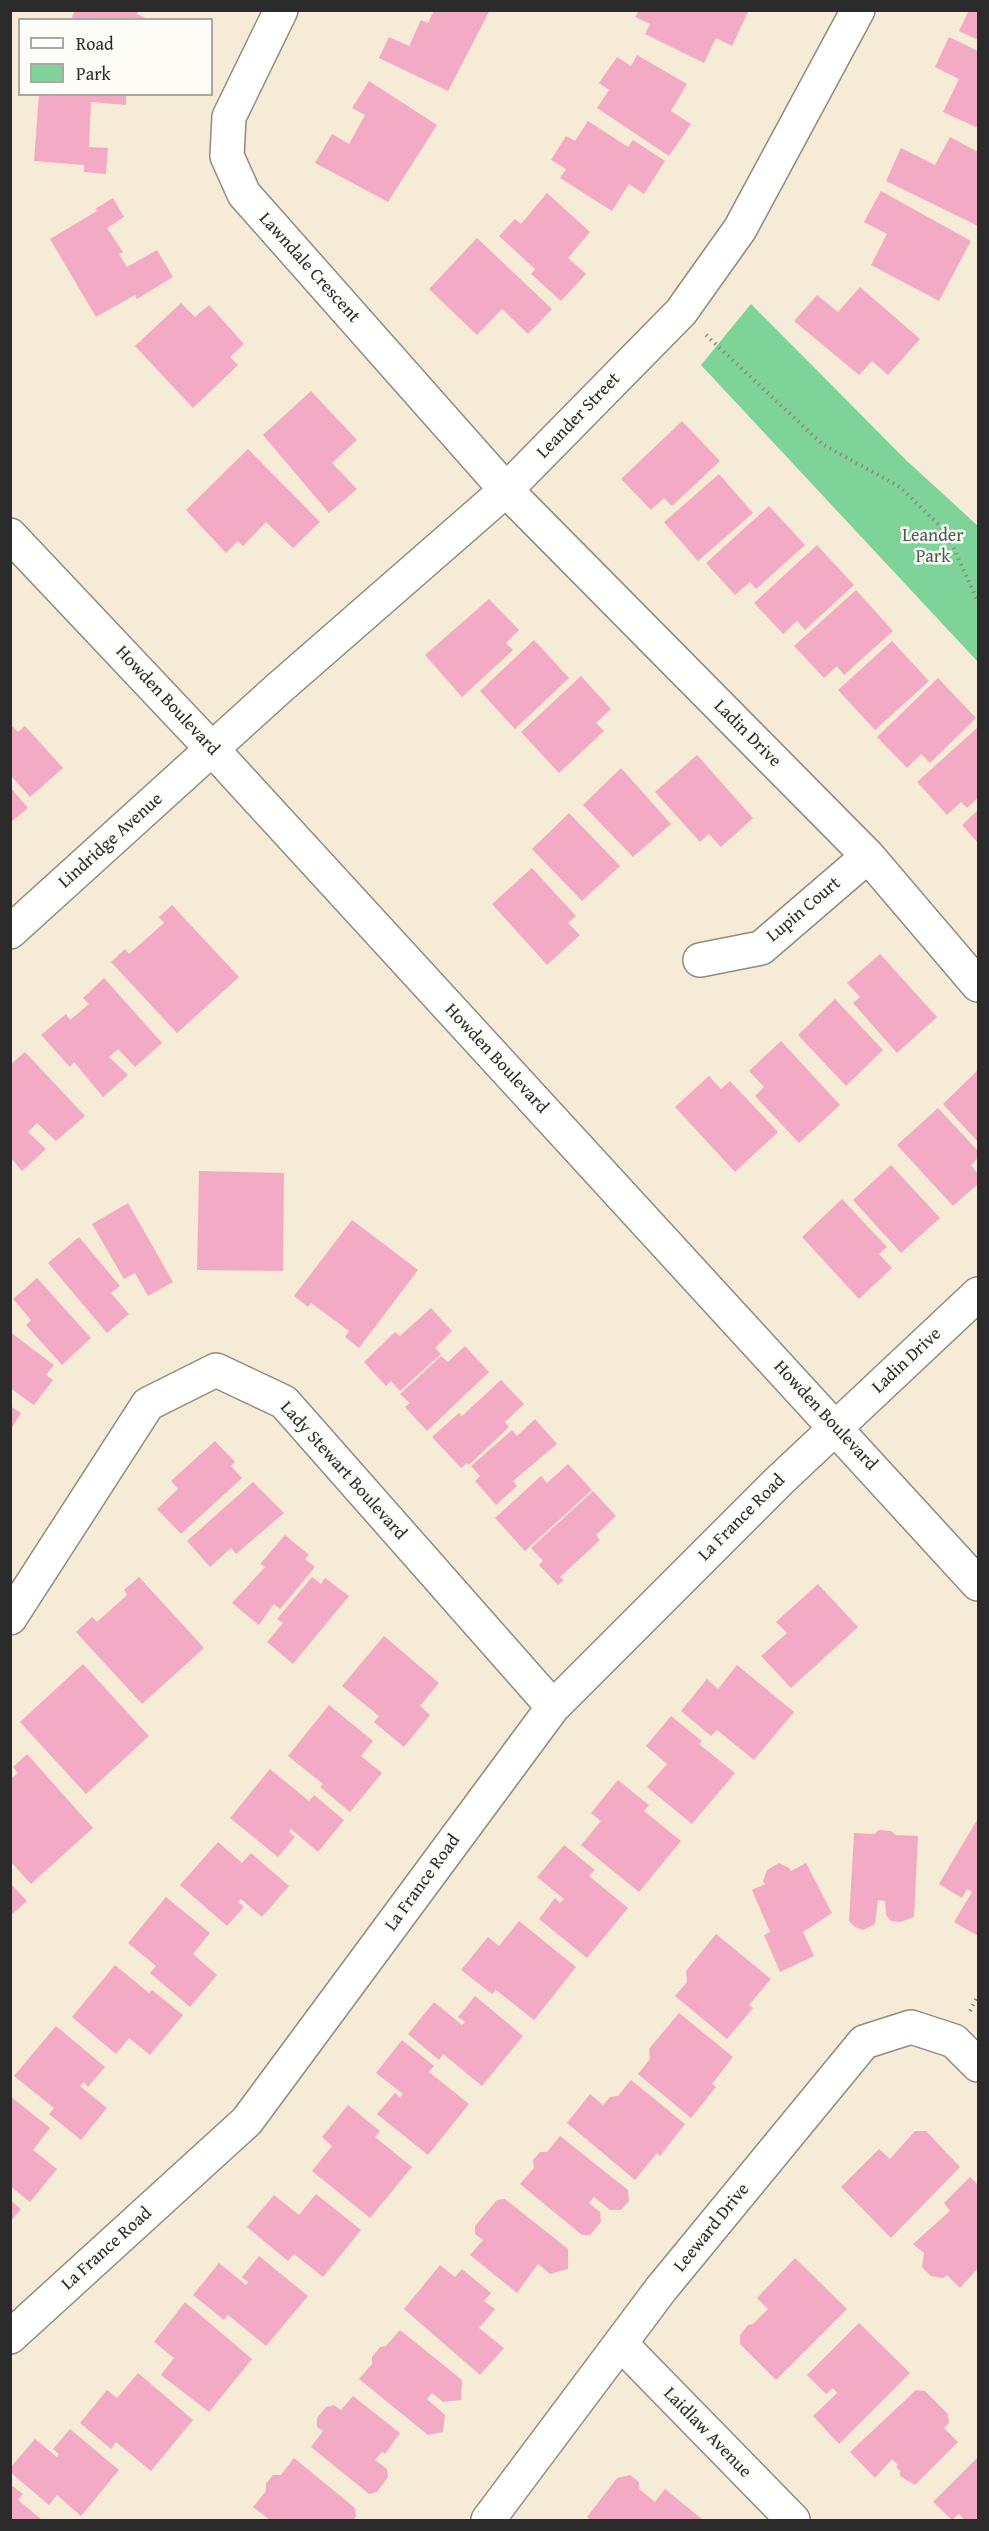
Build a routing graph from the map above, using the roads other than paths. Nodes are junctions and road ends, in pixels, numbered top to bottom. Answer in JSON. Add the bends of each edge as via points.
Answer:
{"nodes":[{"id":1,"x":281,"y":10,"type":"edge"},
{"id":2,"x":858,"y":10,"type":"edge"},
{"id":3,"x":506,"y":490,"type":"junction"},
{"id":4,"x":10,"y":535,"type":"edge"},
{"id":5,"x":212,"y":749,"type":"junction"},
{"id":6,"x":868,"y":856,"type":"junction"},
{"id":7,"x":10,"y":932,"type":"edge"},
{"id":8,"x":700,"y":960,"type":"dead end"},
{"id":9,"x":978,"y":985,"type":"edge"},
{"id":10,"x":978,"y":1294,"type":"edge"},
{"id":11,"x":836,"y":1428,"type":"junction"},
{"id":12,"x":978,"y":1584,"type":"edge"},
{"id":13,"x":10,"y":1618,"type":"edge"},
{"id":14,"x":553,"y":1707,"type":"junction"},
{"id":15,"x":978,"y":2065,"type":"edge"},
{"id":16,"x":10,"y":2337,"type":"edge"},
{"id":17,"x":622,"y":2345,"type":"junction"},
{"id":18,"x":488,"y":2520,"type":"edge"},
{"id":19,"x":793,"y":2520,"type":"edge"}],
"edges":[{"from":1,"to":3,"type":"street","name":"Lawndale Crescent","via":[[229,117],[227,156],[244,194]]},
{"from":2,"to":3,"type":"street","name":"Leander Street","via":[[741,229],[681,312]]},
{"from":3,"to":5,"type":"street","name":"Leander Street"},
{"from":3,"to":6,"type":"street","name":"Ladin Drive"},
{"from":4,"to":5,"type":"street","name":"Howden Boulevard"},
{"from":5,"to":7,"type":"street","name":"Lindridge Avenue"},
{"from":5,"to":11,"type":"street","name":"Howden Boulevard"},
{"from":6,"to":8,"type":"street","name":"Lupin Court","via":[[761,948]]},
{"from":6,"to":9,"type":"street","name":"Ladin Drive"},
{"from":10,"to":11,"type":"street","name":"Ladin Drive"},
{"from":11,"to":12,"type":"street","name":"Howden Boulevard"},
{"from":11,"to":14,"type":"street","name":"La France Road"},
{"from":13,"to":14,"type":"street","name":"Lady Stewart Boulevard","via":[[148,1404],[216,1370],[284,1402]]},
{"from":14,"to":16,"type":"street","name":"La France Road","via":[[247,2121]]},
{"from":15,"to":17,"type":"street","name":"Leeward Drive","via":[[954,2041],[911,2027],[864,2042],[661,2289]]},
{"from":17,"to":18,"type":"street","name":"Leeward Drive"},
{"from":17,"to":19,"type":"street","name":"Laidlaw Avenue"}]}
